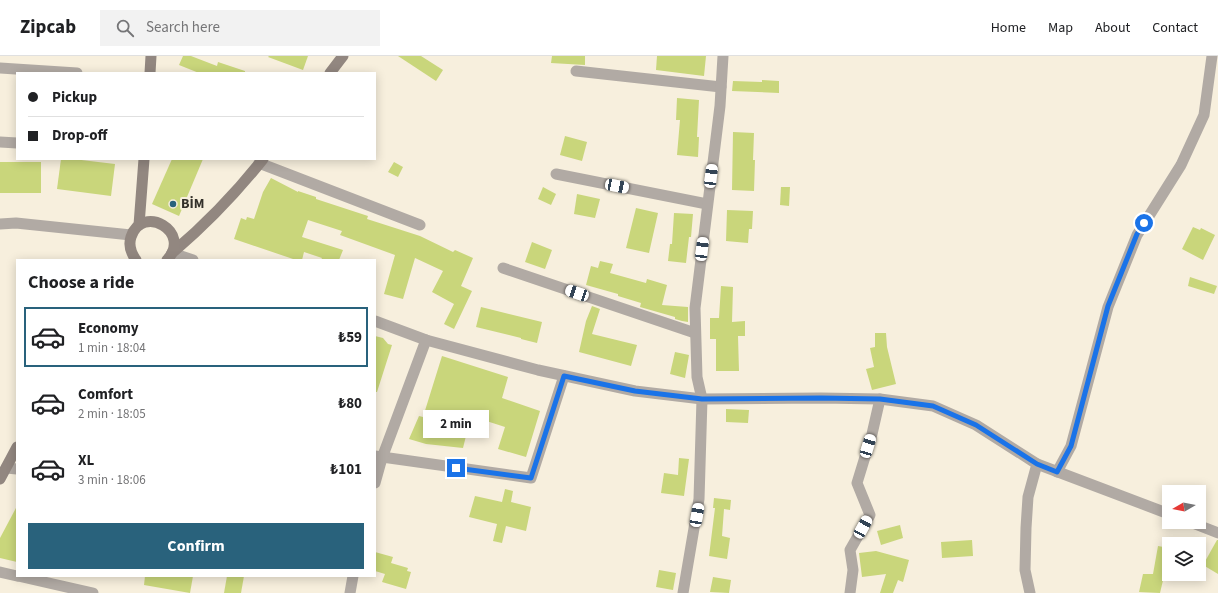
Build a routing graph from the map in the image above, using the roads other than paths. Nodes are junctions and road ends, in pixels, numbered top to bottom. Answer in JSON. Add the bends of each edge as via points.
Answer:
{"nodes":[{"id":1,"x":151,"y":56,"type":"edge"},
{"id":2,"x":343,"y":56,"type":"edge"},
{"id":3,"x":722,"y":56,"type":"edge"},
{"id":4,"x":1212,"y":56,"type":"edge"},
{"id":5,"x":0,"y":68,"type":"edge"},
{"id":6,"x":576,"y":71,"type":"dead end"},
{"id":7,"x":62,"y":72,"type":"edge"},
{"id":8,"x":150,"y":72,"type":"edge"},
{"id":9,"x":331,"y":72,"type":"edge"},
{"id":10,"x":1214,"y":80,"type":"edge"},
{"id":11,"x":721,"y":87,"type":"junction"},
{"id":12,"x":0,"y":142,"type":"edge"},
{"id":13,"x":16,"y":143,"type":"edge"},
{"id":14,"x":144,"y":160,"type":"edge"},
{"id":15,"x":261,"y":161,"type":"edge"},
{"id":16,"x":556,"y":174,"type":"dead end"},
{"id":17,"x":707,"y":204,"type":"junction"},
{"id":18,"x":0,"y":224,"type":"edge"},
{"id":19,"x":139,"y":225,"type":"junction"},
{"id":20,"x":420,"y":225,"type":"dead end"},
{"id":21,"x":131,"y":235,"type":"junction"},
{"id":22,"x":130,"y":248,"type":"junction"},
{"id":23,"x":170,"y":257,"type":"edge"},
{"id":24,"x":125,"y":259,"type":"edge"},
{"id":25,"x":135,"y":259,"type":"edge"},
{"id":26,"x":185,"y":259,"type":"edge"},
{"id":27,"x":503,"y":268,"type":"dead end"},
{"id":28,"x":376,"y":321,"type":"edge"},
{"id":29,"x":695,"y":333,"type":"junction"},
{"id":30,"x":426,"y":340,"type":"junction"},
{"id":31,"x":564,"y":376,"type":"junction"},
{"id":32,"x":702,"y":399,"type":"junction"},
{"id":33,"x":880,"y":399,"type":"junction"},
{"id":34,"x":16,"y":451,"type":"edge"},
{"id":35,"x":378,"y":457,"type":"edge"},
{"id":36,"x":1037,"y":464,"type":"junction"},
{"id":37,"x":12,"y":468,"type":"edge"},
{"id":38,"x":1057,"y":472,"type":"junction"},
{"id":39,"x":376,"y":474,"type":"edge"},
{"id":40,"x":0,"y":479,"type":"edge"},
{"id":41,"x":1162,"y":511,"type":"edge"},
{"id":42,"x":1206,"y":528,"type":"edge"},
{"id":43,"x":1218,"y":533,"type":"edge"},
{"id":44,"x":0,"y":572,"type":"edge"},
{"id":45,"x":16,"y":576,"type":"edge"},
{"id":46,"x":22,"y":577,"type":"edge"},
{"id":47,"x":353,"y":577,"type":"edge"},
{"id":48,"x":94,"y":593,"type":"edge"},
{"id":49,"x":350,"y":593,"type":"edge"},
{"id":50,"x":683,"y":593,"type":"edge"},
{"id":51,"x":850,"y":593,"type":"edge"},
{"id":52,"x":1030,"y":593,"type":"edge"}],
"edges":[{"from":1,"to":8,"type":"main road"},
{"from":2,"to":9,"type":"main road"},
{"from":3,"to":11,"type":"street"},
{"from":4,"to":10,"type":"street"},
{"from":5,"to":7,"type":"street"},
{"from":6,"to":11,"type":"street"},
{"from":10,"to":38,"type":"street","via":[[1204,115],[1181,165],[1137,234],[1108,306],[1071,446]]},
{"from":11,"to":17,"type":"street"},
{"from":12,"to":13,"type":"street"},
{"from":14,"to":19,"type":"main road"},
{"from":15,"to":20,"type":"street"},
{"from":15,"to":23,"type":"main road","via":[[211,218]]},
{"from":16,"to":17,"type":"street"},
{"from":17,"to":29,"type":"street","via":[[695,308]]},
{"from":18,"to":21,"type":"street","via":[[16,223]]},
{"from":19,"to":21,"type":"main road"},
{"from":19,"to":23,"type":"main road","via":[[151,222],[164,225],[168,229],[174,240]]},
{"from":21,"to":22,"type":"main road"},
{"from":22,"to":24,"type":"main road"},
{"from":22,"to":25,"type":"main road"},
{"from":23,"to":26,"type":"street"},
{"from":27,"to":29,"type":"street"},
{"from":28,"to":30,"type":"street"},
{"from":29,"to":32,"type":"street","via":[[697,377]]},
{"from":30,"to":31,"type":"street"},
{"from":30,"to":35,"type":"street"},
{"from":31,"to":32,"type":"street","via":[[635,391]]},
{"from":31,"to":35,"type":"street","via":[[531,478]]},
{"from":32,"to":33,"type":"street"},
{"from":32,"to":50,"type":"street","via":[[699,499]]},
{"from":33,"to":36,"type":"street","via":[[933,406],[976,425]]},
{"from":33,"to":51,"type":"street","via":[[857,482],[870,515],[850,550],[853,570]]},
{"from":34,"to":37,"type":"main road"},
{"from":35,"to":39,"type":"street"},
{"from":36,"to":38,"type":"street"},
{"from":36,"to":52,"type":"street","via":[[1028,496],[1026,528],[1025,570]]},
{"from":37,"to":40,"type":"main road"},
{"from":38,"to":41,"type":"street"},
{"from":42,"to":43,"type":"street"},
{"from":44,"to":45,"type":"street"},
{"from":46,"to":48,"type":"street"},
{"from":47,"to":49,"type":"street"}]}
